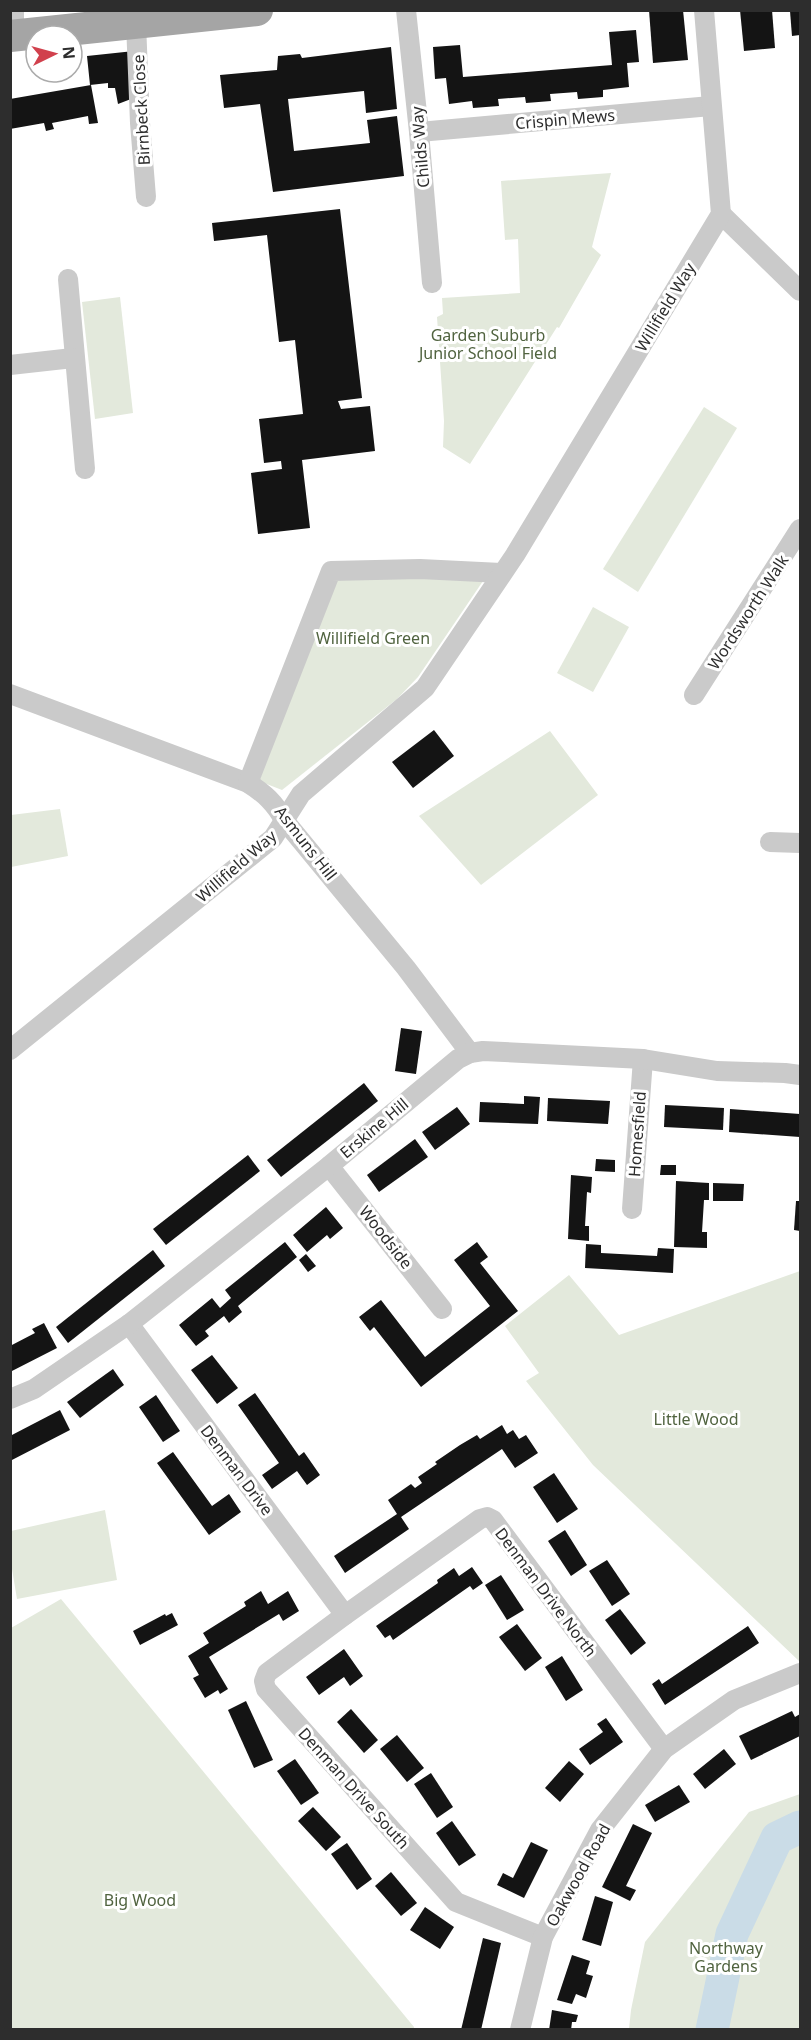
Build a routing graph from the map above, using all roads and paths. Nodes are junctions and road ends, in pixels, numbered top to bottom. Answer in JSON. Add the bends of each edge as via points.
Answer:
{"nodes":[{"id":1,"x":257,"y":10,"type":"edge"},
{"id":2,"x":406,"y":10,"type":"edge"},
{"id":3,"x":704,"y":10,"type":"edge"},
{"id":4,"x":136,"y":23,"type":"junction"},
{"id":5,"x":13,"y":27,"type":"edge"},
{"id":6,"x":711,"y":106,"type":"junction"},
{"id":7,"x":419,"y":132,"type":"junction"},
{"id":8,"x":146,"y":197,"type":"dead end"},
{"id":9,"x":721,"y":213,"type":"junction"},
{"id":10,"x":68,"y":279,"type":"dead end"},
{"id":11,"x":432,"y":283,"type":"dead end"},
{"id":12,"x":801,"y":291,"type":"edge"},
{"id":13,"x":73,"y":358,"type":"junction"},
{"id":14,"x":10,"y":364,"type":"edge"},
{"id":15,"x":85,"y":469,"type":"dead end"},
{"id":16,"x":801,"y":529,"type":"edge"},
{"id":17,"x":501,"y":573,"type":"junction"},
{"id":18,"x":10,"y":694,"type":"edge"},
{"id":19,"x":694,"y":695,"type":"dead end"},
{"id":20,"x":248,"y":783,"type":"junction"},
{"id":21,"x":284,"y":820,"type":"junction"},
{"id":22,"x":770,"y":842,"type":"dead end"},
{"id":23,"x":801,"y":843,"type":"edge"},
{"id":24,"x":10,"y":1050,"type":"edge"},
{"id":25,"x":470,"y":1053,"type":"junction"},
{"id":26,"x":643,"y":1059,"type":"junction"},
{"id":27,"x":801,"y":1075,"type":"edge"},
{"id":28,"x":329,"y":1166,"type":"junction"},
{"id":29,"x":632,"y":1209,"type":"dead end"},
{"id":30,"x":442,"y":1309,"type":"dead end"},
{"id":31,"x":129,"y":1324,"type":"junction"},
{"id":32,"x":10,"y":1399,"type":"edge"},
{"id":33,"x":345,"y":1615,"type":"junction"},
{"id":34,"x":801,"y":1673,"type":"edge"},
{"id":35,"x":664,"y":1749,"type":"junction"},
{"id":36,"x":543,"y":1937,"type":"junction"},
{"id":37,"x":520,"y":2030,"type":"edge"}],
"edges":[{"from":1,"to":4,"type":"main road"},
{"from":2,"to":7,"type":"street","name":"Childs Way"},
{"from":3,"to":6,"type":"street"},
{"from":4,"to":5,"type":"main road"},
{"from":4,"to":8,"type":"street","name":"Birnbeck Close"},
{"from":6,"to":7,"type":"street","name":"Crispin Mews"},
{"from":6,"to":9,"type":"street"},
{"from":7,"to":11,"type":"street","name":"Childs Way"},
{"from":9,"to":12,"type":"street"},
{"from":9,"to":17,"type":"street","name":"Willifield Way"},
{"from":10,"to":13,"type":"street"},
{"from":13,"to":14,"type":"street"},
{"from":13,"to":15,"type":"street"},
{"from":16,"to":19,"type":"street","name":"Wordsworth Walk"},
{"from":17,"to":20,"type":"street","via":[[420,569],[331,571]]},
{"from":17,"to":21,"type":"street","name":"Willifield Way","via":[[425,688],[301,794]]},
{"from":18,"to":20,"type":"street","name":"Asmuns Hill"},
{"from":20,"to":21,"type":"street","name":"Asmuns Hill","via":[[276,805]]},
{"from":21,"to":24,"type":"street","name":"Willifield Way","via":[[273,838]]},
{"from":21,"to":25,"type":"street","name":"Asmuns Hill","via":[[406,968]]},
{"from":22,"to":23,"type":"street"},
{"from":25,"to":26,"type":"street"},
{"from":25,"to":28,"type":"street","name":"Erskine Hill"},
{"from":26,"to":27,"type":"street","via":[[717,1071]]},
{"from":26,"to":29,"type":"street","name":"Homesfield"},
{"from":28,"to":30,"type":"street","name":"Woodside"},
{"from":28,"to":31,"type":"street","name":"Erskine Hill"},
{"from":31,"to":32,"type":"street","name":"Erskine Hill","via":[[34,1389]]},
{"from":31,"to":33,"type":"street","name":"Denman Drive"},
{"from":33,"to":35,"type":"street","name":"Denman Drive North","via":[[487,1517]]},
{"from":33,"to":36,"type":"street","name":"Denman Drive South","via":[[267,1673],[266,1689],[456,1902]]},
{"from":34,"to":35,"type":"street","name":"Oakwood Road","via":[[734,1700]]},
{"from":35,"to":36,"type":"street","name":"Oakwood Road","via":[[600,1830]]},
{"from":36,"to":37,"type":"street","name":"Oakwood Road"}]}
